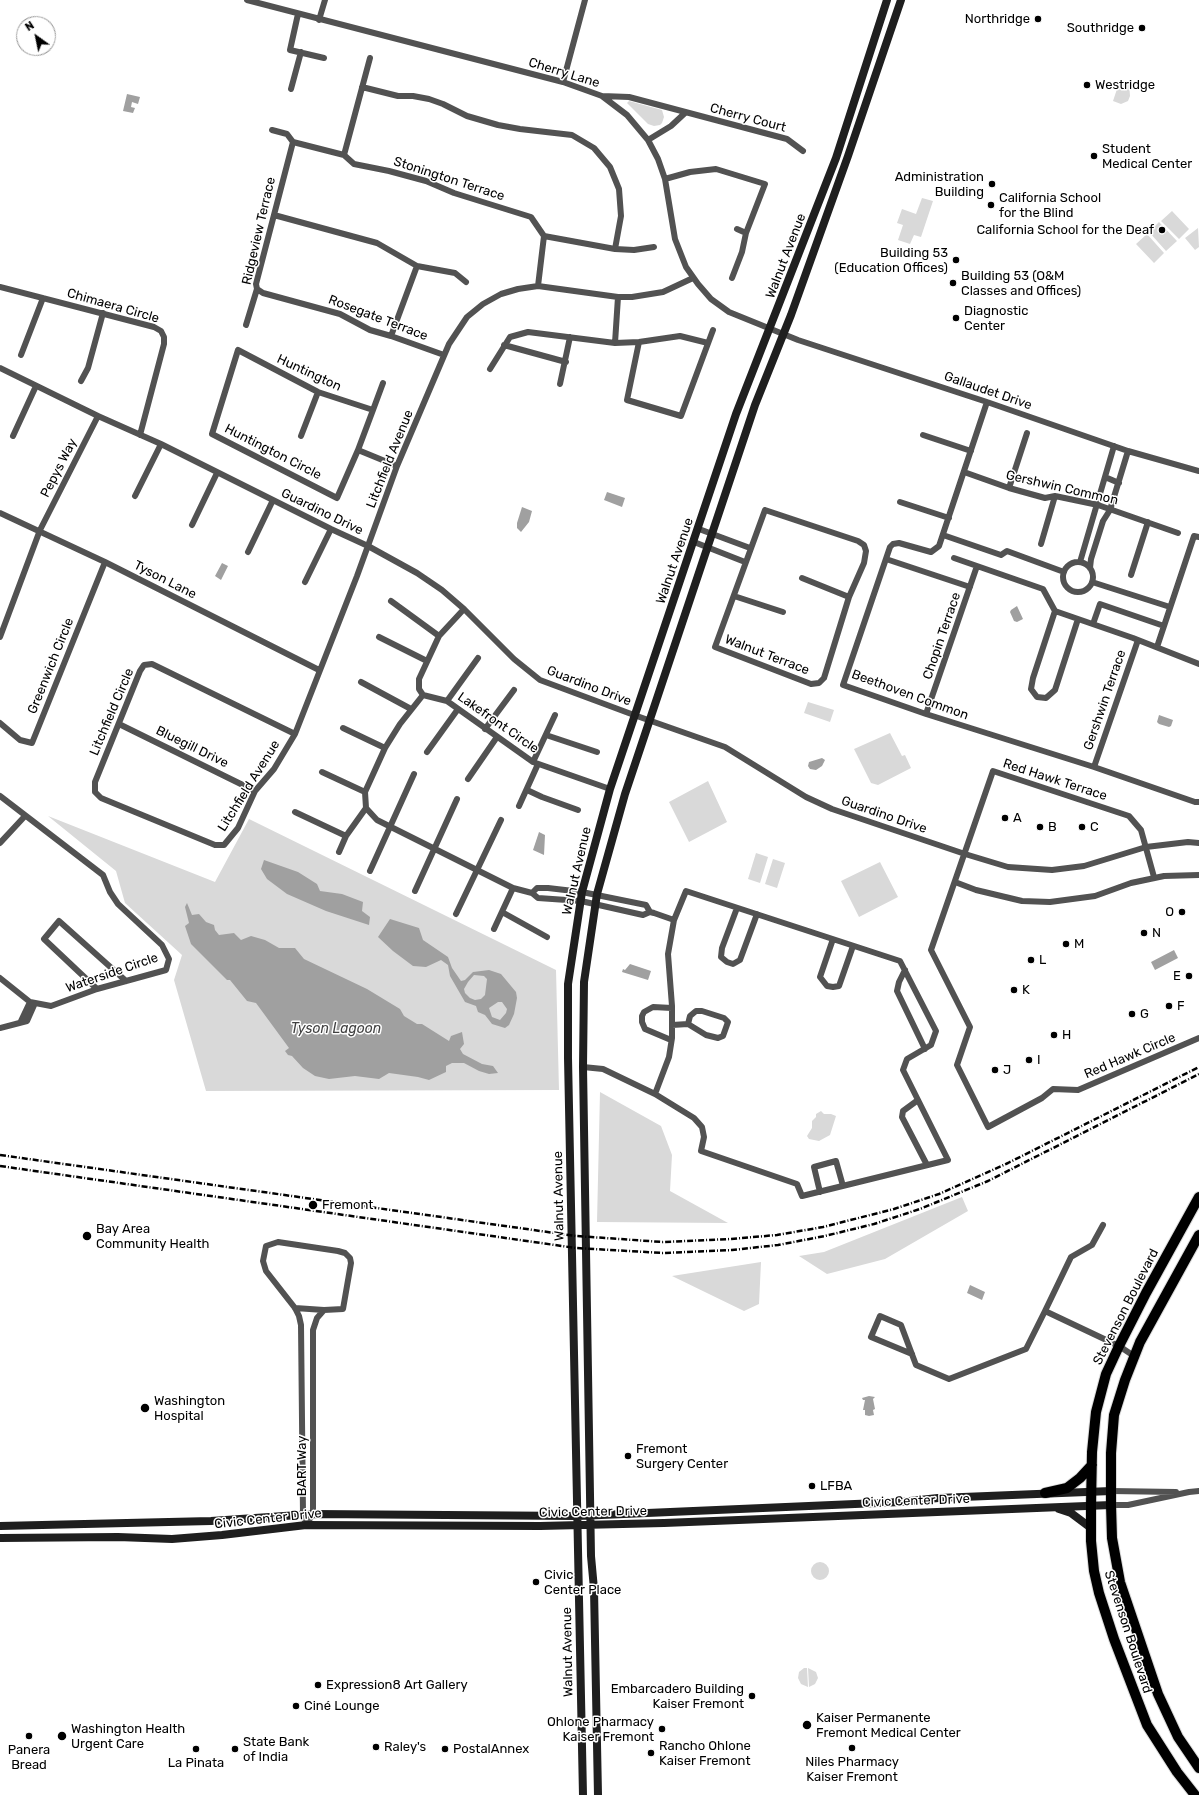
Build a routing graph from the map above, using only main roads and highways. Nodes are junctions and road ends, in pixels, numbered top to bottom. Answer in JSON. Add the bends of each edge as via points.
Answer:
{"nodes":[{"id":1,"x":887,"y":0,"type":"edge"},
{"id":2,"x":901,"y":0,"type":"edge"},
{"id":3,"x":1199,"y":1197,"type":"edge"},
{"id":4,"x":1199,"y":1235,"type":"edge"},
{"id":5,"x":1092,"y":1465,"type":"junction"},
{"id":6,"x":1111,"y":1491,"type":"junction"},
{"id":7,"x":1091,"y":1492,"type":"junction"},
{"id":8,"x":1046,"y":1494,"type":"junction"},
{"id":9,"x":1091,"y":1505,"type":"junction"},
{"id":10,"x":1111,"y":1505,"type":"junction"},
{"id":11,"x":1052,"y":1507,"type":"junction"},
{"id":12,"x":578,"y":1516,"type":"junction"},
{"id":13,"x":592,"y":1516,"type":"junction"},
{"id":14,"x":592,"y":1524,"type":"junction"},
{"id":15,"x":578,"y":1525,"type":"junction"},
{"id":16,"x":0,"y":1526,"type":"edge"},
{"id":17,"x":1091,"y":1528,"type":"junction"},
{"id":18,"x":0,"y":1538,"type":"edge"},
{"id":19,"x":1199,"y":1768,"type":"edge"},
{"id":20,"x":1184,"y":1782,"type":"junction"},
{"id":21,"x":584,"y":1795,"type":"edge"},
{"id":22,"x":598,"y":1795,"type":"edge"},
{"id":23,"x":1189,"y":1795,"type":"edge"},
{"id":24,"x":1195,"y":1795,"type":"edge"}],
"edges":[{"from":1,"to":12,"type":"main road","name":"Walnut Avenue","via":[[836,158],[736,414],[610,789],[582,896],[568,998]]},
{"from":2,"to":13,"type":"main road","name":"Walnut Avenue","via":[[848,156],[755,405],[624,794],[597,894],[584,982],[583,1067]]},
{"from":3,"to":5,"type":"main road","name":"Stevenson Boulevard","via":[[1106,1374],[1096,1412]]},
{"from":4,"to":6,"type":"main road","name":"Stevenson Boulevard","via":[[1134,1356],[1124,1380],[1114,1415]]},
{"from":5,"to":7,"type":"main road","name":"Stevenson Boulevard"},
{"from":5,"to":8,"type":"main road","via":[[1067,1488]]},
{"from":6,"to":7,"type":"main road","name":"Civic Center Drive"},
{"from":6,"to":10,"type":"main road","name":"Stevenson Boulevard"},
{"from":7,"to":8,"type":"main road","name":"Civic Center Drive"},
{"from":7,"to":9,"type":"main road","name":"Stevenson Boulevard"},
{"from":8,"to":13,"type":"main road","name":"Civic Center Drive"},
{"from":9,"to":10,"type":"main road","name":"Civic Center Drive"},
{"from":9,"to":11,"type":"main road","name":"Civic Center Drive"},
{"from":9,"to":17,"type":"main road","name":"Stevenson Boulevard"},
{"from":10,"to":19,"type":"main road","name":"Stevenson Boulevard","via":[[1112,1538],[1120,1582],[1158,1694],[1178,1737]]},
{"from":11,"to":14,"type":"main road","name":"Civic Center Drive"},
{"from":11,"to":17,"type":"main road","via":[[1071,1513]]},
{"from":12,"to":13,"type":"main road","name":"Civic Center Drive"},
{"from":12,"to":15,"type":"main road","name":"Walnut Avenue"},
{"from":12,"to":16,"type":"main road","name":"Civic Center Drive","via":[[303,1514],[211,1521]]},
{"from":13,"to":14,"type":"main road","name":"Walnut Avenue"},
{"from":14,"to":15,"type":"main road","name":"Civic Center Drive"},
{"from":14,"to":22,"type":"main road","name":"Walnut Avenue"},
{"from":15,"to":18,"type":"main road","name":"Civic Center Drive","via":[[306,1525],[172,1539]]},
{"from":15,"to":21,"type":"main road","name":"Walnut Avenue"},
{"from":17,"to":20,"type":"main road","name":"Stevenson Boulevard","via":[[1094,1571],[1099,1592],[1134,1695],[1147,1725]]},
{"from":20,"to":23,"type":"main road"},
{"from":20,"to":24,"type":"main road","name":"Stevenson Boulevard"}]}
